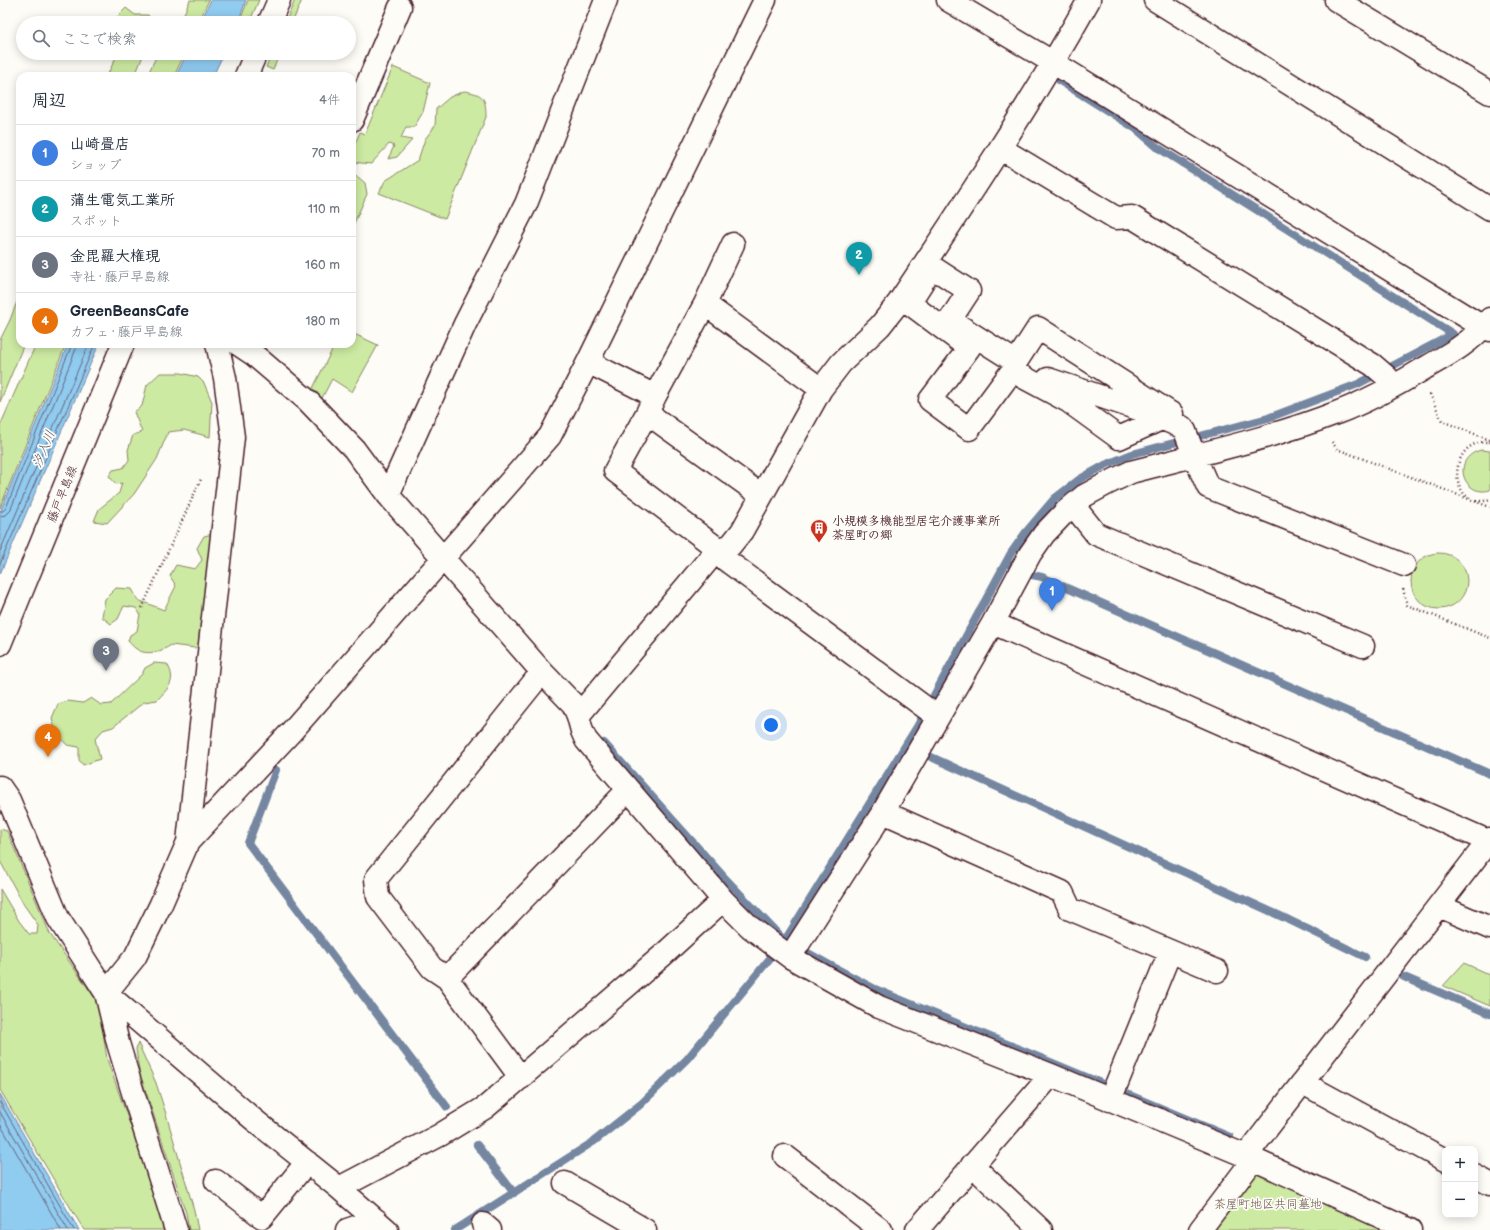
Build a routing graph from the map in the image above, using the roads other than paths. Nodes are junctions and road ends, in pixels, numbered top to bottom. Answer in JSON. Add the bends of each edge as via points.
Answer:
{"nodes":[{"id":1,"x":279,"y":0,"type":"edge"},
{"id":2,"x":606,"y":0,"type":"edge"},
{"id":3,"x":765,"y":0,"type":"edge"},
{"id":4,"x":948,"y":0,"type":"edge"},
{"id":5,"x":1089,"y":0,"type":"edge"},
{"id":6,"x":1154,"y":0,"type":"edge"},
{"id":7,"x":1336,"y":0,"type":"edge"},
{"id":8,"x":395,"y":2,"type":"edge"},
{"id":9,"x":272,"y":16,"type":"edge"},
{"id":10,"x":253,"y":60,"type":"edge"},
{"id":11,"x":1054,"y":63,"type":"junction"},
{"id":12,"x":248,"y":72,"type":"edge"},
{"id":13,"x":1490,"y":93,"type":"edge"},
{"id":14,"x":356,"y":109,"type":"edge"},
{"id":15,"x":1000,"y":148,"type":"junction"},
{"id":16,"x":1490,"y":208,"type":"edge"},
{"id":17,"x":733,"y":244,"type":"dead end"},
{"id":18,"x":909,"y":295,"type":"junction"},
{"id":19,"x":705,"y":304,"type":"junction"},
{"id":20,"x":1488,"y":325,"type":"edge"},
{"id":21,"x":121,"y":348,"type":"edge"},
{"id":22,"x":218,"y":348,"type":"edge"},
{"id":23,"x":251,"y":348,"type":"edge"},
{"id":24,"x":588,"y":362,"type":"junction"},
{"id":25,"x":1385,"y":376,"type":"junction"},
{"id":26,"x":821,"y":389,"type":"junction"},
{"id":27,"x":651,"y":404,"type":"junction"},
{"id":28,"x":1162,"y":418,"type":"junction"},
{"id":29,"x":1190,"y":443,"type":"junction"},
{"id":30,"x":388,"y":495,"type":"junction"},
{"id":31,"x":761,"y":495,"type":"junction"},
{"id":32,"x":1073,"y":505,"type":"junction"},
{"id":33,"x":716,"y":551,"type":"junction"},
{"id":34,"x":443,"y":559,"type":"junction"},
{"id":35,"x":1400,"y":564,"type":"road end"},
{"id":36,"x":993,"y":623,"type":"junction"},
{"id":37,"x":0,"y":644,"type":"edge"},
{"id":38,"x":1364,"y":646,"type":"dead end"},
{"id":39,"x":542,"y":672,"type":"junction"},
{"id":40,"x":930,"y":711,"type":"junction"},
{"id":41,"x":578,"y":716,"type":"junction"},
{"id":42,"x":0,"y":787,"type":"edge"},
{"id":43,"x":628,"y":790,"type":"junction"},
{"id":44,"x":883,"y":812,"type":"junction"},
{"id":45,"x":1489,"y":840,"type":"edge"},
{"id":46,"x":188,"y":842,"type":"junction"},
{"id":47,"x":724,"y":900,"type":"junction"},
{"id":48,"x":1439,"y":906,"type":"junction"},
{"id":49,"x":1490,"y":928,"type":"edge"},
{"id":50,"x":788,"y":950,"type":"junction"},
{"id":51,"x":1170,"y":952,"type":"junction"},
{"id":52,"x":1217,"y":971,"type":"dead end"},
{"id":53,"x":447,"y":978,"type":"junction"},
{"id":54,"x":106,"y":993,"type":"junction"},
{"id":55,"x":1051,"y":1075,"type":"junction"},
{"id":56,"x":521,"y":1078,"type":"junction"},
{"id":57,"x":1303,"y":1083,"type":"junction"},
{"id":58,"x":1113,"y":1092,"type":"junction"},
{"id":59,"x":784,"y":1156,"type":"dead end"},
{"id":60,"x":1249,"y":1158,"type":"junction"},
{"id":61,"x":1442,"y":1158,"type":"edge"},
{"id":62,"x":307,"y":1162,"type":"junction"},
{"id":63,"x":972,"y":1165,"type":"junction"},
{"id":64,"x":1478,"y":1178,"type":"edge"},
{"id":65,"x":216,"y":1181,"type":"dead end"},
{"id":66,"x":565,"y":1183,"type":"dead end"},
{"id":67,"x":1490,"y":1184,"type":"edge"},
{"id":68,"x":339,"y":1188,"type":"junction"},
{"id":69,"x":381,"y":1225,"type":"edge"},
{"id":70,"x":176,"y":1230,"type":"edge"},
{"id":71,"x":347,"y":1230,"type":"edge"},
{"id":72,"x":645,"y":1230,"type":"edge"},
{"id":73,"x":882,"y":1230,"type":"edge"},
{"id":74,"x":917,"y":1230,"type":"edge"},
{"id":75,"x":1041,"y":1230,"type":"edge"},
{"id":76,"x":1200,"y":1230,"type":"edge"},
{"id":77,"x":1410,"y":1230,"type":"edge"}],
"edges":[{"from":1,"to":9,"type":"street"},
{"from":2,"to":30,"type":"street","via":[[526,204],[465,324]]},
{"from":3,"to":24,"type":"street"},
{"from":4,"to":11,"type":"street"},
{"from":5,"to":11,"type":"street"},
{"from":6,"to":16,"type":"street"},
{"from":7,"to":13,"type":"street"},
{"from":8,"to":14,"type":"street"},
{"from":10,"to":12,"type":"street"},
{"from":11,"to":15,"type":"street"},
{"from":11,"to":20,"type":"street"},
{"from":15,"to":18,"type":"street"},
{"from":15,"to":25,"type":"street","via":[[1116,218],[1132,217]]},
{"from":17,"to":19,"type":"street"},
{"from":18,"to":26,"type":"street","via":[[842,363]]},
{"from":18,"to":28,"type":"street","via":[[1018,368]]},
{"from":18,"to":28,"type":"street","via":[[932,267],[969,291],[950,320],[1016,362],[1038,328],[1172,414]]},
{"from":18,"to":28,"type":"street","via":[[909,303],[969,348],[930,400],[969,429],[1012,371],[1068,401],[1119,438]]},
{"from":19,"to":26,"type":"street"},
{"from":19,"to":27,"type":"street"},
{"from":20,"to":25,"type":"street","via":[[1463,346],[1420,371]]},
{"from":21,"to":37,"type":"street","name":"藤戸早島線"},
{"from":22,"to":46,"type":"street","via":[[233,437]]},
{"from":23,"to":30,"type":"street","via":[[308,401],[354,449]]},
{"from":24,"to":27,"type":"street"},
{"from":24,"to":34,"type":"street","via":[[550,436]]},
{"from":25,"to":29,"type":"street","via":[[1337,413],[1287,431]]},
{"from":26,"to":31,"type":"street"},
{"from":27,"to":31,"type":"street"},
{"from":27,"to":33,"type":"street","via":[[615,471]]},
{"from":28,"to":29,"type":"street","via":[[1182,427]]},
{"from":29,"to":32,"type":"street","via":[[1108,483]]},
{"from":29,"to":35,"type":"street","via":[[1208,487]]},
{"from":30,"to":34,"type":"street"},
{"from":31,"to":33,"type":"street","via":[[742,531],[730,546]]},
{"from":32,"to":36,"type":"street","via":[[1044,534],[1019,573]]},
{"from":32,"to":38,"type":"street","via":[[1096,534]]},
{"from":33,"to":40,"type":"street"},
{"from":33,"to":41,"type":"street"},
{"from":34,"to":39,"type":"street"},
{"from":34,"to":46,"type":"street","via":[[291,732]]},
{"from":36,"to":40,"type":"street"},
{"from":36,"to":45,"type":"street"},
{"from":39,"to":41,"type":"street","via":[[573,704]]},
{"from":39,"to":53,"type":"street","via":[[376,879],[378,897],[432,968]]},
{"from":40,"to":44,"type":"street"},
{"from":41,"to":43,"type":"street","via":[[586,740]]},
{"from":42,"to":54,"type":"street","via":[[8,800],[58,918]]},
{"from":43,"to":47,"type":"street"},
{"from":43,"to":53,"type":"street"},
{"from":44,"to":50,"type":"street"},
{"from":44,"to":51,"type":"street","via":[[1062,892],[1070,909]]},
{"from":45,"to":48,"type":"street"},
{"from":46,"to":54,"type":"street","via":[[135,956]]},
{"from":47,"to":50,"type":"street","via":[[750,927]]},
{"from":47,"to":56,"type":"street"},
{"from":48,"to":49,"type":"street"},
{"from":48,"to":57,"type":"street"},
{"from":50,"to":55,"type":"street","via":[[879,1007]]},
{"from":51,"to":52,"type":"street"},
{"from":51,"to":58,"type":"street"},
{"from":53,"to":56,"type":"street"},
{"from":54,"to":62,"type":"street"},
{"from":54,"to":70,"type":"street","via":[[118,1043]]},
{"from":55,"to":58,"type":"street"},
{"from":55,"to":63,"type":"street"},
{"from":56,"to":68,"type":"street","via":[[486,1107],[447,1131]]},
{"from":57,"to":60,"type":"street"},
{"from":57,"to":61,"type":"street"},
{"from":58,"to":60,"type":"street"},
{"from":59,"to":73,"type":"street"},
{"from":60,"to":76,"type":"street"},
{"from":60,"to":77,"type":"street"},
{"from":62,"to":65,"type":"street","via":[[262,1217]]},
{"from":62,"to":68,"type":"street"},
{"from":63,"to":74,"type":"street"},
{"from":63,"to":75,"type":"street"},
{"from":64,"to":67,"type":"street"},
{"from":66,"to":72,"type":"street"},
{"from":68,"to":69,"type":"street"},
{"from":69,"to":71,"type":"street"}]}
